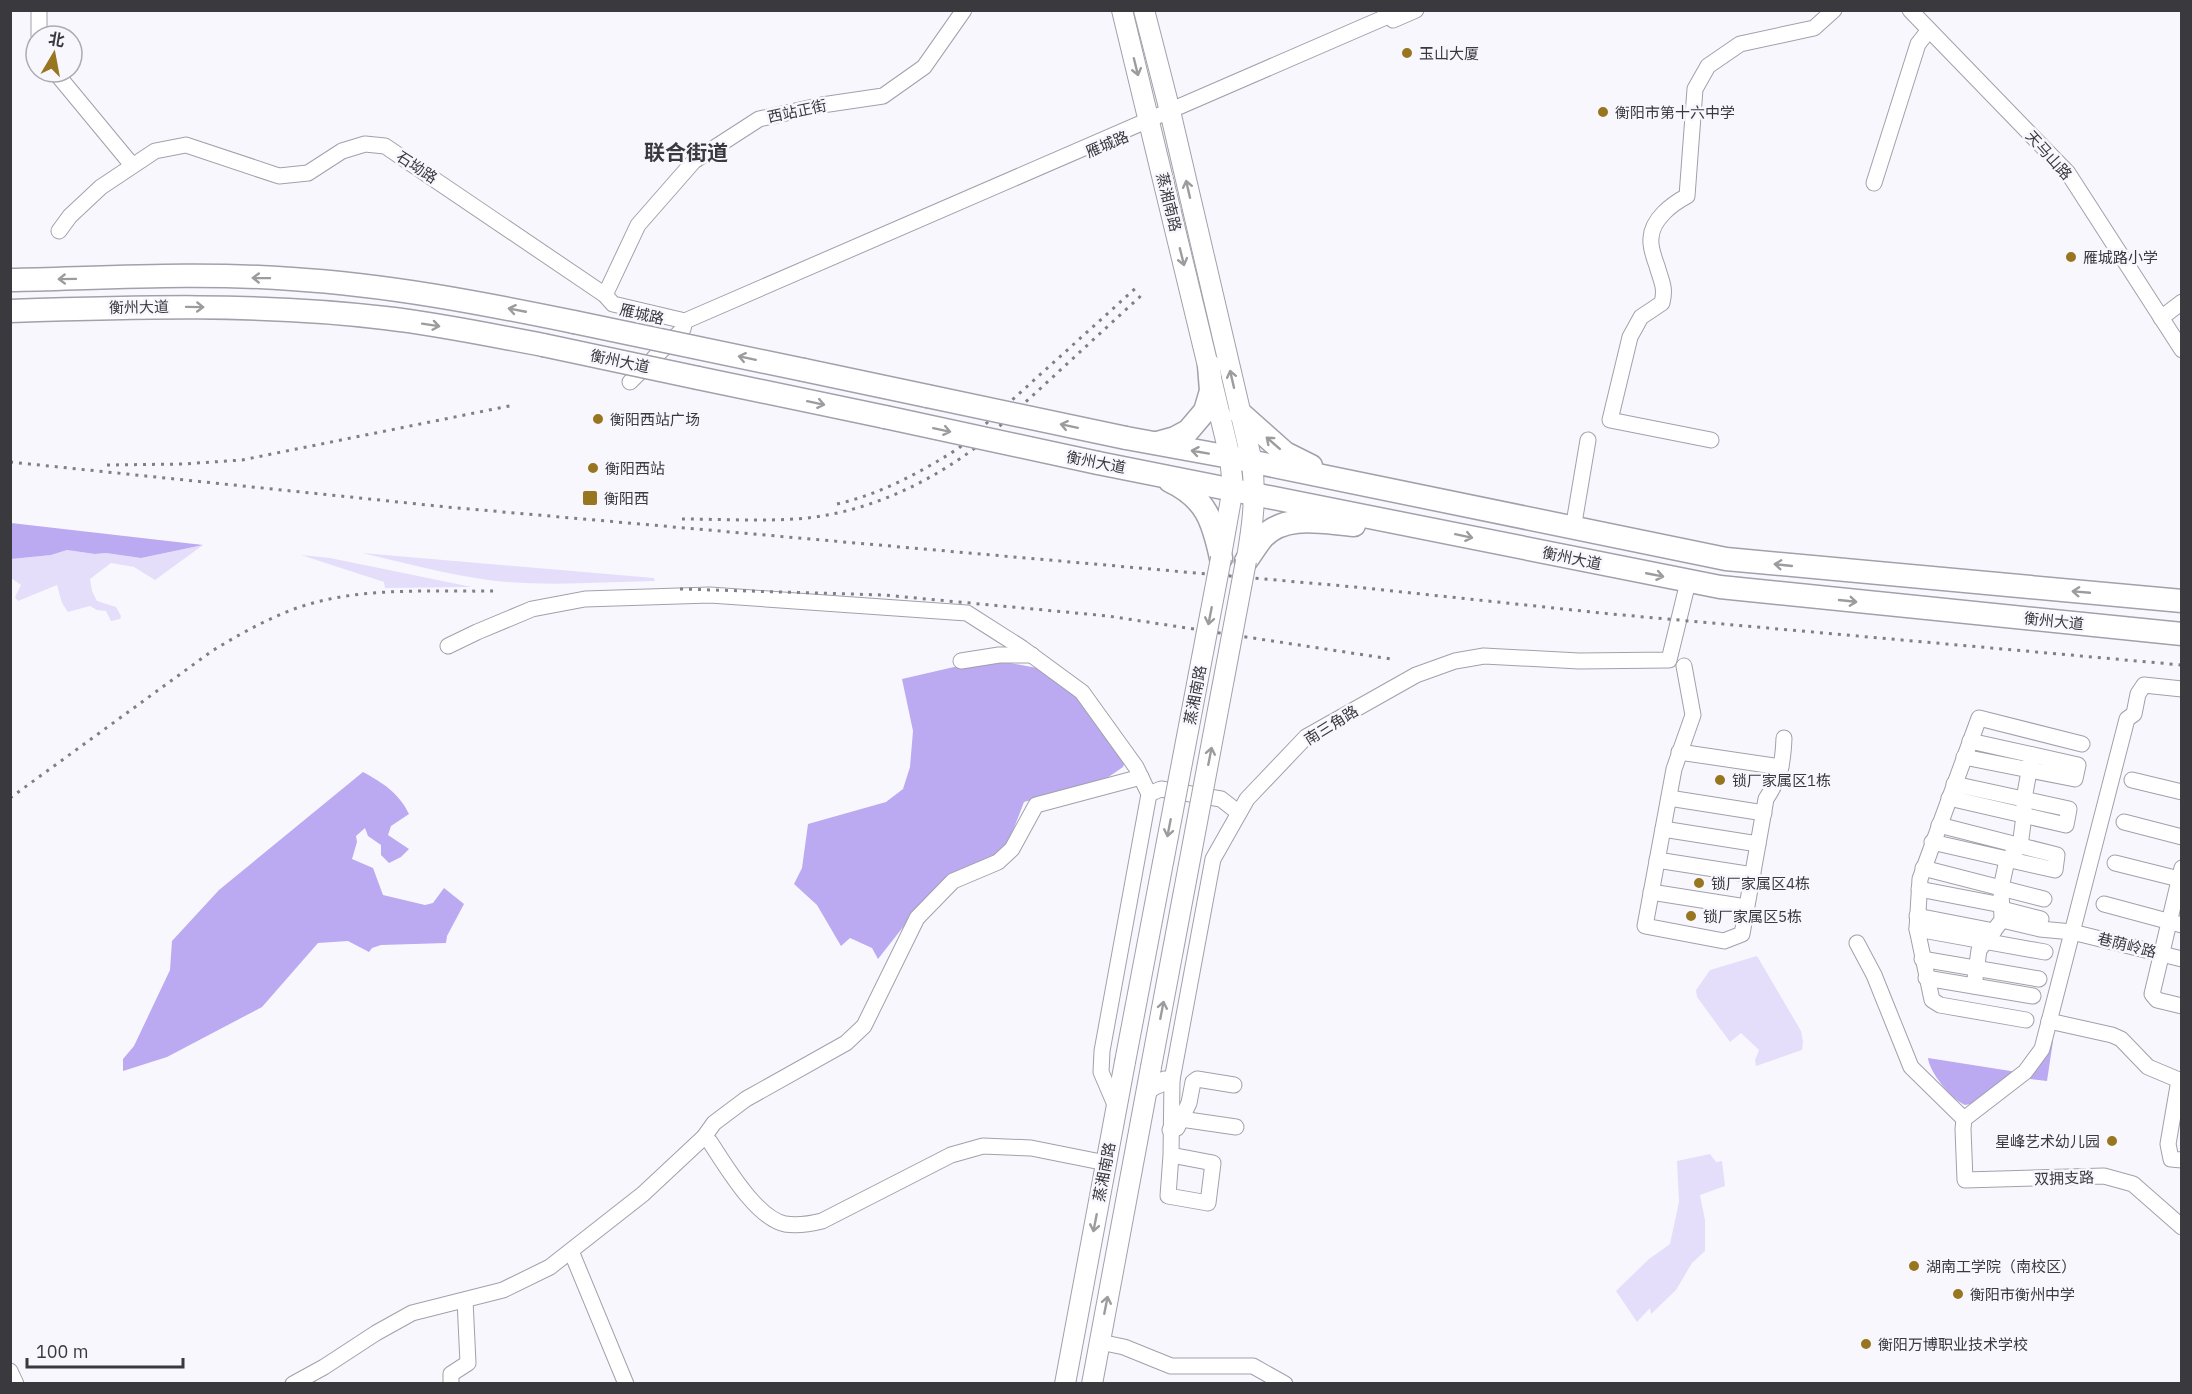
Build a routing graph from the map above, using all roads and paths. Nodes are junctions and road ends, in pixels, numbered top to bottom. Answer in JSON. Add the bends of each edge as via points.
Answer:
{"nodes":[{"id":1,"x":964,"y":10,"type":"edge"},
{"id":2,"x":1122,"y":10,"type":"edge"},
{"id":3,"x":1144,"y":10,"type":"edge"},
{"id":4,"x":1402,"y":10,"type":"edge"},
{"id":5,"x":1416,"y":10,"type":"edge"},
{"id":6,"x":1834,"y":10,"type":"edge"},
{"id":7,"x":1910,"y":10,"type":"edge"},
{"id":8,"x":1917,"y":10,"type":"edge"},
{"id":9,"x":1929,"y":30,"type":"junction"},
{"id":10,"x":65,"y":84,"type":"edge"},
{"id":11,"x":1170,"y":114,"type":"junction"},
{"id":12,"x":1150,"y":123,"type":"junction"},
{"id":13,"x":132,"y":165,"type":"junction"},
{"id":14,"x":1874,"y":183,"type":"dead end"},
{"id":15,"x":59,"y":231,"type":"dead end"},
{"id":16,"x":290,"y":279,"type":"junction"},
{"id":17,"x":10,"y":280,"type":"edge"},
{"id":18,"x":389,"y":288,"type":"junction"},
{"id":19,"x":605,"y":295,"type":"junction"},
{"id":20,"x":2181,"y":303,"type":"edge"},
{"id":21,"x":286,"y":309,"type":"junction"},
{"id":22,"x":10,"y":311,"type":"edge"},
{"id":23,"x":2162,"y":316,"type":"junction"},
{"id":24,"x":385,"y":318,"type":"junction"},
{"id":25,"x":685,"y":323,"type":"junction"},
{"id":26,"x":2181,"y":342,"type":"edge"},
{"id":27,"x":2181,"y":350,"type":"edge"},
{"id":28,"x":1209,"y":365,"type":"junction"},
{"id":29,"x":630,"y":382,"type":"dead end"},
{"id":30,"x":1240,"y":413,"type":"junction"},
{"id":31,"x":1588,"y":440,"type":"dead end"},
{"id":32,"x":1711,"y":440,"type":"dead end"},
{"id":33,"x":1155,"y":444,"type":"junction"},
{"id":34,"x":1241,"y":459,"type":"junction"},
{"id":35,"x":1152,"y":473,"type":"junction"},
{"id":36,"x":1342,"y":481,"type":"junction"},
{"id":37,"x":1233,"y":488,"type":"junction"},
{"id":38,"x":1384,"y":489,"type":"junction"},
{"id":39,"x":1256,"y":493,"type":"junction"},
{"id":40,"x":1282,"y":498,"type":"junction"},
{"id":41,"x":1379,"y":519,"type":"junction"},
{"id":42,"x":1313,"y":522,"type":"junction"},
{"id":43,"x":1573,"y":529,"type":"junction"},
{"id":44,"x":1437,"y":531,"type":"junction"},
{"id":45,"x":1221,"y":558,"type":"junction"},
{"id":46,"x":1246,"y":561,"type":"junction"},
{"id":47,"x":1688,"y":582,"type":"junction"},
{"id":48,"x":2119,"y":595,"type":"junction"},
{"id":49,"x":2181,"y":601,"type":"edge"},
{"id":50,"x":2115,"y":627,"type":"junction"},
{"id":51,"x":2181,"y":634,"type":"edge"},
{"id":52,"x":448,"y":646,"type":"dead end"},
{"id":53,"x":1032,"y":655,"type":"junction"},
{"id":54,"x":961,"y":661,"type":"dead end"},
{"id":55,"x":1684,"y":666,"type":"dead end"},
{"id":56,"x":2181,"y":689,"type":"edge"},
{"id":57,"x":1784,"y":738,"type":"dead end"},
{"id":58,"x":1970,"y":741,"type":"junction"},
{"id":59,"x":2082,"y":744,"type":"dead end"},
{"id":60,"x":1679,"y":752,"type":"junction"},
{"id":61,"x":1964,"y":757,"type":"junction"},
{"id":62,"x":2031,"y":762,"type":"junction"},
{"id":63,"x":1781,"y":767,"type":"junction"},
{"id":64,"x":1141,"y":777,"type":"junction"},
{"id":65,"x":2133,"y":780,"type":"dead end"},
{"id":66,"x":1951,"y":791,"type":"junction"},
{"id":67,"x":2181,"y":792,"type":"edge"},
{"id":68,"x":1149,"y":794,"type":"junction"},
{"id":69,"x":1669,"y":798,"type":"junction"},
{"id":70,"x":2024,"y":800,"type":"junction"},
{"id":71,"x":1239,"y":813,"type":"junction"},
{"id":72,"x":1764,"y":813,"type":"junction"},
{"id":73,"x":2024,"y":816,"type":"junction"},
{"id":74,"x":2124,"y":822,"type":"dead end"},
{"id":75,"x":1939,"y":825,"type":"junction"},
{"id":76,"x":1663,"y":829,"type":"junction"},
{"id":77,"x":2181,"y":837,"type":"edge"},
{"id":78,"x":1932,"y":842,"type":"junction"},
{"id":79,"x":1758,"y":844,"type":"junction"},
{"id":80,"x":2019,"y":846,"type":"junction"},
{"id":81,"x":1658,"y":860,"type":"junction"},
{"id":82,"x":2007,"y":860,"type":"junction"},
{"id":83,"x":2115,"y":863,"type":"dead end"},
{"id":84,"x":1923,"y":868,"type":"junction"},
{"id":85,"x":2180,"y":873,"type":"edge"},
{"id":86,"x":1753,"y":875,"type":"junction"},
{"id":87,"x":2001,"y":888,"type":"junction"},
{"id":88,"x":1919,"y":889,"type":"junction"},
{"id":89,"x":1651,"y":892,"type":"junction"},
{"id":90,"x":2044,"y":899,"type":"dead end"},
{"id":91,"x":2104,"y":904,"type":"dead end"},
{"id":92,"x":1746,"y":907,"type":"junction"},
{"id":93,"x":1997,"y":921,"type":"junction"},
{"id":94,"x":1917,"y":922,"type":"junction"},
{"id":95,"x":2176,"y":924,"type":"edge"},
{"id":96,"x":2072,"y":932,"type":"junction"},
{"id":97,"x":1857,"y":943,"type":"dead end"},
{"id":98,"x":2045,"y":952,"type":"dead end"},
{"id":99,"x":2162,"y":954,"type":"junction"},
{"id":100,"x":1922,"y":959,"type":"junction"},
{"id":101,"x":2181,"y":959,"type":"edge"},
{"id":102,"x":1976,"y":969,"type":"junction"},
{"id":103,"x":1926,"y":978,"type":"junction"},
{"id":104,"x":2039,"y":979,"type":"dead end"},
{"id":105,"x":1974,"y":986,"type":"junction"},
{"id":106,"x":2033,"y":996,"type":"dead end"},
{"id":107,"x":2181,"y":1006,"type":"edge"},
{"id":108,"x":2026,"y":1020,"type":"dead end"},
{"id":109,"x":2049,"y":1021,"type":"junction"},
{"id":110,"x":1125,"y":1062,"type":"junction"},
{"id":111,"x":1151,"y":1067,"type":"junction"},
{"id":112,"x":1101,"y":1072,"type":"junction"},
{"id":113,"x":1172,"y":1080,"type":"junction"},
{"id":114,"x":1234,"y":1085,"type":"dead end"},
{"id":115,"x":1146,"y":1093,"type":"junction"},
{"id":116,"x":1116,"y":1107,"type":"junction"},
{"id":117,"x":2178,"y":1109,"type":"edge"},
{"id":118,"x":1964,"y":1119,"type":"junction"},
{"id":119,"x":1176,"y":1124,"type":"junction"},
{"id":120,"x":1236,"y":1127,"type":"dead end"},
{"id":121,"x":704,"y":1137,"type":"junction"},
{"id":122,"x":1171,"y":1155,"type":"dead end"},
{"id":123,"x":2181,"y":1160,"type":"edge"},
{"id":124,"x":1106,"y":1163,"type":"junction"},
{"id":125,"x":2181,"y":1227,"type":"edge"},
{"id":126,"x":571,"y":1251,"type":"junction"},
{"id":127,"x":465,"y":1300,"type":"junction"},
{"id":128,"x":1100,"y":1342,"type":"junction"},
{"id":129,"x":10,"y":1371,"type":"edge"},
{"id":130,"x":16,"y":1383,"type":"edge"},
{"id":131,"x":293,"y":1383,"type":"edge"},
{"id":132,"x":451,"y":1383,"type":"edge"},
{"id":133,"x":626,"y":1383,"type":"edge"},
{"id":134,"x":1065,"y":1383,"type":"edge"},
{"id":135,"x":1092,"y":1383,"type":"edge"},
{"id":136,"x":1285,"y":1383,"type":"edge"}],
"edges":[{"from":1,"to":19,"type":"street","name":"西站正街","via":[[924,67],[884,96],[759,119],[694,160],[638,225]]},
{"from":2,"to":12,"type":"main road","name":"蒸湘南路","one_way":true},
{"from":3,"to":11,"type":"main road","name":"蒸湘南路"},
{"from":4,"to":11,"type":"street","name":"雁城路"},
{"from":5,"to":11,"type":"street","name":"雁城路"},
{"from":6,"to":32,"type":"street","via":[[1814,28],[1740,44],[1708,66],[1695,89],[1687,196],[1660,216],[1651,237],[1665,290],[1662,303],[1641,317],[1630,337],[1610,420]]},
{"from":7,"to":9,"type":"street","name":"天马山路"},
{"from":8,"to":23,"type":"street","name":"天马山路","via":[[2072,170]]},
{"from":9,"to":14,"type":"street","via":[[1918,44]]},
{"from":9,"to":23,"type":"street","name":"天马山路","via":[[2068,173]]},
{"from":10,"to":13,"type":"street"},
{"from":11,"to":12,"type":"street","name":"雁城路"},
{"from":30,"to":11,"type":"main road","name":"蒸湘南路","one_way":true},
{"from":12,"to":25,"type":"street","name":"雁城路"},
{"from":12,"to":28,"type":"main road","name":"蒸湘南路","one_way":true},
{"from":13,"to":15,"type":"street","name":"石坳路","via":[[101,187]]},
{"from":13,"to":19,"type":"street","name":"石坳路","via":[[155,151],[186,145],[279,176],[308,173],[342,151],[365,144],[385,146]]},
{"from":16,"to":17,"type":"highway","name":"衡州大道","one_way":true},
{"from":16,"to":18,"type":"highway","name":"衡州大道"},
{"from":16,"to":21,"type":"highway","via":[[299,285],[304,296],[297,307]]},
{"from":18,"to":24,"type":"highway","via":[[379,301]]},
{"from":33,"to":18,"type":"highway","name":"衡州大道","one_way":true,"bridge":true,"via":[[574,322]]},
{"from":19,"to":25,"type":"street","name":"雁城路","via":[[613,304]]},
{"from":20,"to":23,"type":"street"},
{"from":22,"to":21,"type":"highway","name":"衡州大道","one_way":true,"via":[[159,306]]},
{"from":21,"to":24,"type":"highway","name":"衡州大道"},
{"from":23,"to":26,"type":"street","name":"天马山路"},
{"from":23,"to":27,"type":"street","name":"天马山路"},
{"from":24,"to":35,"type":"highway","name":"衡州大道","one_way":true,"bridge":true,"via":[[543,345]]},
{"from":25,"to":29,"type":"street"},
{"from":28,"to":33,"type":"highway","via":[[1211,391],[1205,411],[1188,431]]},
{"from":28,"to":34,"type":"main road","name":"蒸湘南路"},
{"from":30,"to":34,"type":"main road","name":"蒸湘南路"},
{"from":36,"to":30,"type":"highway","one_way":true,"via":[[1285,453]]},
{"from":31,"to":43,"type":"street"},
{"from":34,"to":33,"type":"highway","name":"衡州大道","one_way":true},
{"from":34,"to":36,"type":"highway","name":"衡州大道"},
{"from":34,"to":37,"type":"main road","name":"蒸湘南路"},
{"from":34,"to":39,"type":"main road","name":"蒸湘南路"},
{"from":35,"to":37,"type":"highway","name":"衡州大道"},
{"from":35,"to":45,"type":"highway","via":[[1197,498],[1215,529]]},
{"from":36,"to":38,"type":"highway","name":"衡州大道"},
{"from":37,"to":39,"type":"highway","name":"衡州大道"},
{"from":37,"to":45,"type":"main road","name":"蒸湘南路"},
{"from":38,"to":41,"type":"highway","via":[[1369,499],[1370,510]]},
{"from":38,"to":43,"type":"highway","name":"衡州大道"},
{"from":39,"to":40,"type":"highway","name":"衡州大道"},
{"from":39,"to":46,"type":"main road","name":"蒸湘南路"},
{"from":40,"to":41,"type":"highway","name":"衡州大道"},
{"from":40,"to":42,"type":"highway"},
{"from":41,"to":44,"type":"highway","name":"衡州大道"},
{"from":42,"to":44,"type":"highway"},
{"from":42,"to":46,"type":"highway","via":[[1293,521],[1277,526],[1263,537]]},
{"from":48,"to":43,"type":"highway","name":"衡州大道","one_way":true,"via":[[1726,559]]},
{"from":44,"to":47,"type":"highway","name":"衡州大道","one_way":true},
{"from":45,"to":110,"type":"main road","name":"蒸湘南路","one_way":true,"bridge":true},
{"from":111,"to":46,"type":"main road","name":"蒸湘南路","one_way":true,"bridge":true},
{"from":47,"to":50,"type":"highway","name":"衡州大道","one_way":true},
{"from":47,"to":71,"type":"street","name":"南三角路","via":[[1669,660],[1484,656],[1455,661],[1416,675],[1306,737],[1247,799]]},
{"from":48,"to":49,"type":"highway","name":"衡州大道"},
{"from":48,"to":50,"type":"highway","via":[[2144,606],[2146,612],[2134,622]]},
{"from":50,"to":51,"type":"highway","name":"衡州大道"},
{"from":52,"to":53,"type":"street","via":[[532,609],[585,599],[710,595],[967,613]]},
{"from":53,"to":54,"type":"street"},
{"from":53,"to":64,"type":"street","via":[[1082,692]]},
{"from":55,"to":60,"type":"street","via":[[1693,715]]},
{"from":56,"to":96,"type":"street","via":[[2144,685],[2138,694],[2134,714],[2127,719]]},
{"from":57,"to":63,"type":"street"},
{"from":58,"to":59,"type":"street","via":[[1979,718]]},
{"from":58,"to":61,"type":"street"},
{"from":58,"to":62,"type":"street"},
{"from":60,"to":63,"type":"street"},
{"from":60,"to":69,"type":"street"},
{"from":61,"to":62,"type":"street"},
{"from":61,"to":66,"type":"street"},
{"from":62,"to":70,"type":"street"},
{"from":63,"to":72,"type":"street"},
{"from":64,"to":68,"type":"street"},
{"from":64,"to":121,"type":"street","via":[[1036,806],[1012,849],[998,862],[953,881],[917,918],[864,1026],[846,1043],[746,1099],[714,1123]]},
{"from":65,"to":67,"type":"street"},
{"from":66,"to":70,"type":"street"},
{"from":66,"to":73,"type":"street"},
{"from":66,"to":75,"type":"street"},
{"from":68,"to":71,"type":"street","via":[[1161,789],[1221,799]]},
{"from":68,"to":112,"type":"street"},
{"from":69,"to":72,"type":"street"},
{"from":69,"to":76,"type":"street"},
{"from":70,"to":73,"type":"street"},
{"from":70,"to":73,"type":"street","via":[[2069,809],[2066,825]]},
{"from":71,"to":113,"type":"street","name":"南三角路","via":[[1214,860]]},
{"from":72,"to":79,"type":"street"},
{"from":73,"to":80,"type":"street"},
{"from":74,"to":77,"type":"street"},
{"from":75,"to":78,"type":"street"},
{"from":75,"to":80,"type":"street"},
{"from":76,"to":79,"type":"street"},
{"from":76,"to":81,"type":"street"},
{"from":78,"to":82,"type":"street"},
{"from":78,"to":84,"type":"street"},
{"from":79,"to":86,"type":"street"},
{"from":80,"to":82,"type":"street"},
{"from":80,"to":82,"type":"street","via":[[2057,855],[2055,870]]},
{"from":81,"to":86,"type":"street"},
{"from":81,"to":89,"type":"street"},
{"from":82,"to":87,"type":"street"},
{"from":83,"to":85,"type":"street"},
{"from":84,"to":87,"type":"street"},
{"from":84,"to":88,"type":"street"},
{"from":85,"to":95,"type":"street"},
{"from":86,"to":92,"type":"street"},
{"from":87,"to":90,"type":"street"},
{"from":87,"to":93,"type":"street"},
{"from":88,"to":93,"type":"street"},
{"from":88,"to":94,"type":"street"},
{"from":89,"to":92,"type":"street"},
{"from":89,"to":92,"type":"street","via":[[1645,926],[1724,941],[1742,934]]},
{"from":91,"to":95,"type":"street"},
{"from":93,"to":94,"type":"street"},
{"from":93,"to":96,"type":"street","name":"巷荫岭路","via":[[2041,919]]},
{"from":93,"to":98,"type":"street"},
{"from":93,"to":102,"type":"street","via":[[1979,950]]},
{"from":94,"to":100,"type":"street"},
{"from":95,"to":99,"type":"street"},
{"from":96,"to":99,"type":"street","name":"巷荫岭路"},
{"from":96,"to":109,"type":"street"},
{"from":97,"to":118,"type":"street","via":[[1911,1067]]},
{"from":99,"to":101,"type":"street","name":"巷荫岭路"},
{"from":99,"to":107,"type":"street","via":[[2152,994],[2157,1000]]},
{"from":100,"to":102,"type":"street"},
{"from":100,"to":103,"type":"street"},
{"from":102,"to":104,"type":"street"},
{"from":102,"to":105,"type":"street"},
{"from":103,"to":105,"type":"street"},
{"from":103,"to":108,"type":"street","via":[[1932,1000],[1940,1005]]},
{"from":105,"to":106,"type":"street"},
{"from":109,"to":117,"type":"street","via":[[2121,1040],[2148,1067],[2179,1080]]},
{"from":109,"to":118,"type":"street","via":[[2042,1049],[2025,1072]]},
{"from":110,"to":112,"type":"street","via":[[1113,1074]]},
{"from":110,"to":116,"type":"main road","name":"蒸湘南路"},
{"from":111,"to":113,"type":"street","via":[[1159,1078]]},
{"from":111,"to":115,"type":"main road","name":"蒸湘南路"},
{"from":112,"to":116,"type":"street"},
{"from":113,"to":115,"type":"street"},
{"from":113,"to":119,"type":"street","name":"南三角路"},
{"from":114,"to":119,"type":"street","via":[[1197,1079]]},
{"from":128,"to":115,"type":"main road","name":"蒸湘南路","one_way":true},
{"from":116,"to":124,"type":"main road","name":"蒸湘南路"},
{"from":117,"to":123,"type":"street","via":[[2168,1144],[2171,1159]]},
{"from":118,"to":125,"type":"street","name":"双拥支路","via":[[1965,1180],[2104,1176],[2133,1184]]},
{"from":119,"to":120,"type":"street"},
{"from":119,"to":122,"type":"street","name":"南三角路"},
{"from":121,"to":124,"type":"street","via":[[754,1204],[783,1223],[806,1225],[822,1221],[951,1155],[983,1146],[1031,1148]]},
{"from":121,"to":126,"type":"street","via":[[643,1194]]},
{"from":124,"to":134,"type":"main road","name":"蒸湘南路","one_way":true},
{"from":126,"to":127,"type":"street","via":[[550,1267],[503,1290]]},
{"from":126,"to":133,"type":"street"},
{"from":127,"to":131,"type":"street","via":[[412,1313]]},
{"from":127,"to":132,"type":"street","via":[[468,1364],[451,1374]]},
{"from":128,"to":135,"type":"main road","name":"蒸湘南路"},
{"from":128,"to":136,"type":"street","via":[[1171,1366],[1253,1365]]},
{"from":129,"to":130,"type":"street"}]}
